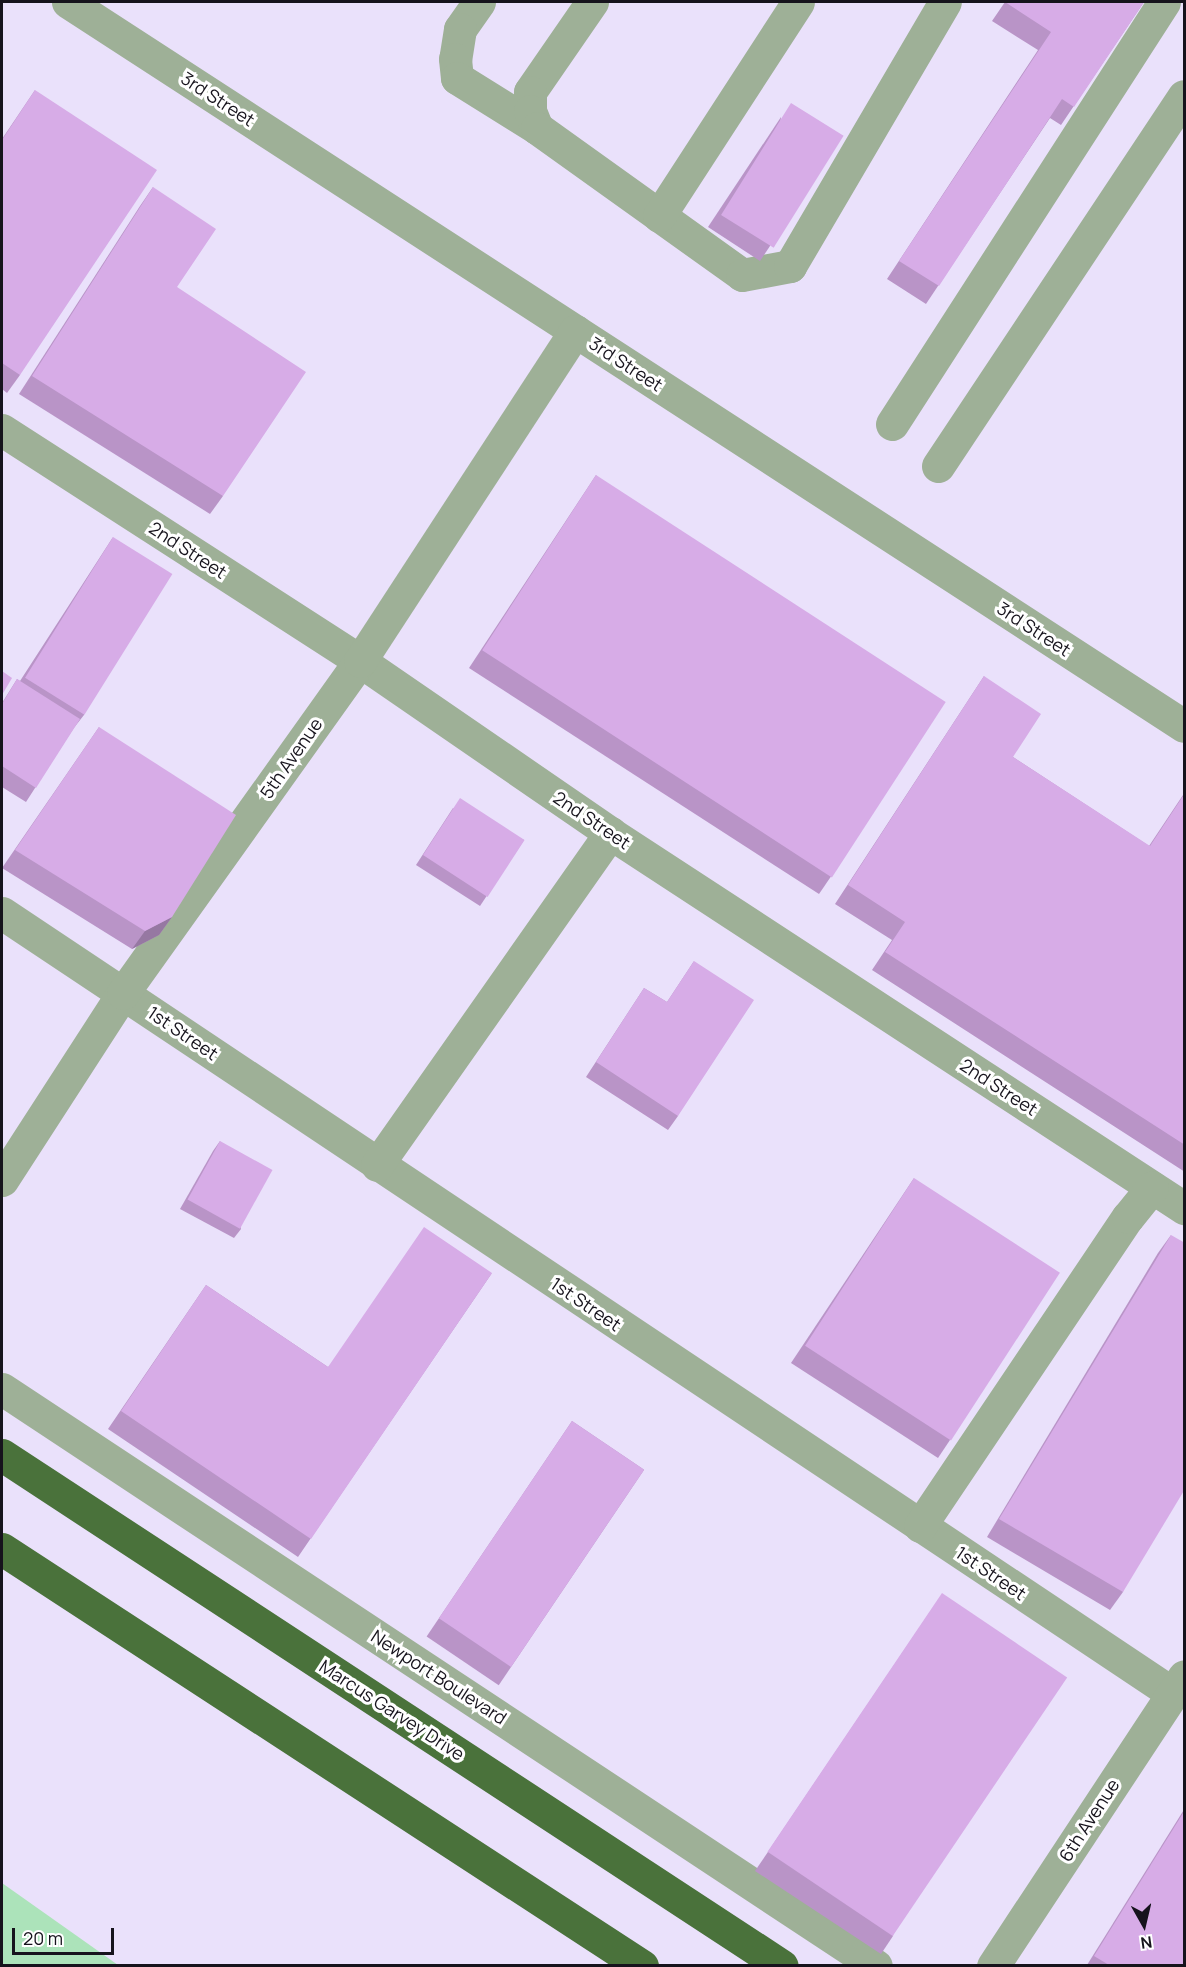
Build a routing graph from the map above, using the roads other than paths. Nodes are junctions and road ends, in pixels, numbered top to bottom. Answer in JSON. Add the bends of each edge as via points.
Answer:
{"nodes":[{"id":1,"x":68,"y":2,"type":"edge"},
{"id":2,"x":478,"y":2,"type":"edge"},
{"id":3,"x":592,"y":2,"type":"edge"},
{"id":4,"x":798,"y":2,"type":"edge"},
{"id":5,"x":945,"y":2,"type":"edge"},
{"id":6,"x":1164,"y":2,"type":"edge"},
{"id":7,"x":1185,"y":96,"type":"edge"},
{"id":8,"x":537,"y":128,"type":"junction"},
{"id":9,"x":659,"y":216,"type":"junction"},
{"id":10,"x":575,"y":331,"type":"junction"},
{"id":11,"x":892,"y":424,"type":"dead end"},
{"id":12,"x":2,"y":430,"type":"edge"},
{"id":13,"x":938,"y":466,"type":"dead end"},
{"id":14,"x":360,"y":661,"type":"junction"},
{"id":15,"x":1185,"y":726,"type":"edge"},
{"id":16,"x":610,"y":833,"type":"junction"},
{"id":17,"x":2,"y":913,"type":"edge"},
{"id":18,"x":123,"y":993,"type":"junction"},
{"id":19,"x":377,"y":1165,"type":"junction"},
{"id":20,"x":2,"y":1180,"type":"edge"},
{"id":21,"x":1152,"y":1187,"type":"junction"},
{"id":22,"x":1185,"y":1208,"type":"edge"},
{"id":23,"x":2,"y":1389,"type":"edge"},
{"id":24,"x":2,"y":1455,"type":"edge"},
{"id":25,"x":920,"y":1526,"type":"junction"},
{"id":26,"x":2,"y":1550,"type":"edge"},
{"id":27,"x":1178,"y":1684,"type":"edge"},
{"id":28,"x":642,"y":1965,"type":"edge"},
{"id":29,"x":782,"y":1965,"type":"edge"},
{"id":30,"x":876,"y":1965,"type":"edge"},
{"id":31,"x":993,"y":1965,"type":"edge"}],
"edges":[{"from":1,"to":10,"type":"street","name":"3rd Street"},
{"from":2,"to":8,"type":"street","via":[[460,29],[455,59],[457,78]]},
{"from":3,"to":8,"type":"street","via":[[530,92],[530,111]]},
{"from":4,"to":9,"type":"street"},
{"from":5,"to":9,"type":"street","via":[[790,266],[742,275]]},
{"from":6,"to":11,"type":"street"},
{"from":7,"to":13,"type":"street"},
{"from":8,"to":9,"type":"street"},
{"from":10,"to":14,"type":"street","name":"5th Avenue"},
{"from":10,"to":15,"type":"street","name":"3rd Street"},
{"from":12,"to":14,"type":"street","name":"2nd Street"},
{"from":14,"to":16,"type":"street","name":"2nd Street"},
{"from":14,"to":18,"type":"street","name":"5th Avenue"},
{"from":16,"to":19,"type":"street"},
{"from":16,"to":21,"type":"street","name":"2nd Street"},
{"from":17,"to":18,"type":"street","name":"1st Street"},
{"from":18,"to":19,"type":"street","name":"1st Street"},
{"from":18,"to":20,"type":"street","name":"5th Avenue"},
{"from":19,"to":25,"type":"street","name":"1st Street"},
{"from":21,"to":22,"type":"street","name":"2nd Street"},
{"from":21,"to":25,"type":"street"},
{"from":23,"to":30,"type":"street","name":"Newport Boulevard"},
{"from":24,"to":29,"type":"highway","name":"Marcus Garvey Drive"},
{"from":25,"to":27,"type":"street","name":"1st Street"},
{"from":26,"to":28,"type":"highway"},
{"from":27,"to":31,"type":"street","name":"6th Avenue"}]}
